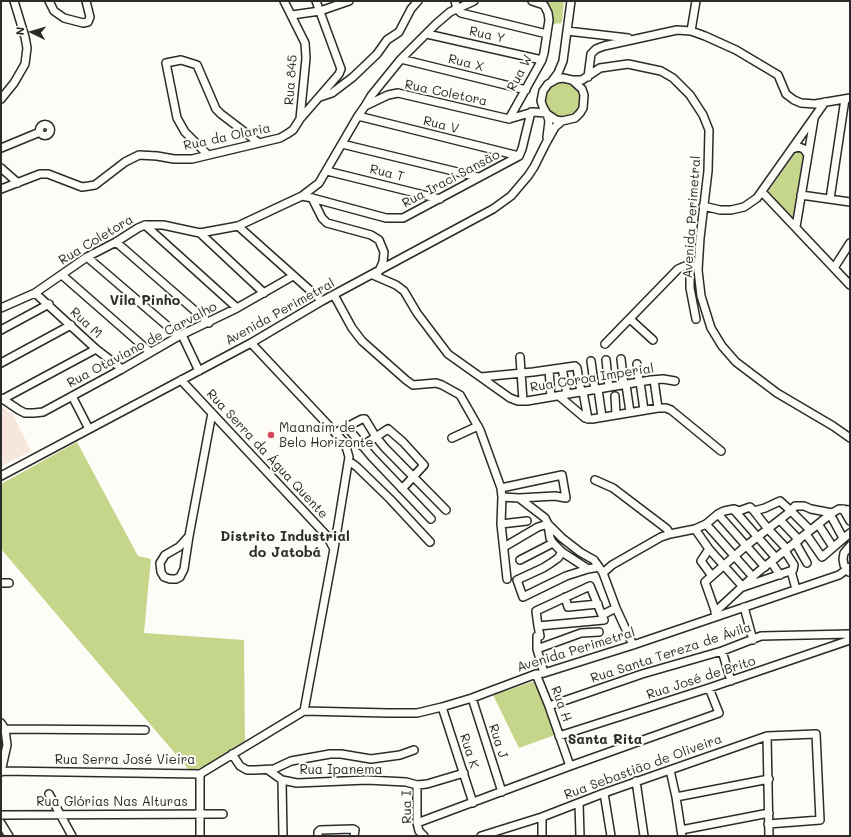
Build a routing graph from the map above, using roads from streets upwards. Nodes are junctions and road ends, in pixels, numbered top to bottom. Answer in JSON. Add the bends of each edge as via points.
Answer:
{"nodes":[{"id":1,"x":14,"y":1,"type":"edge"},
{"id":2,"x":49,"y":1,"type":"edge"},
{"id":3,"x":86,"y":1,"type":"edge"},
{"id":4,"x":284,"y":1,"type":"edge"},
{"id":5,"x":316,"y":1,"type":"edge"},
{"id":6,"x":349,"y":1,"type":"edge"},
{"id":7,"x":411,"y":1,"type":"edge"},
{"id":8,"x":418,"y":1,"type":"edge"},
{"id":9,"x":455,"y":1,"type":"edge"},
{"id":10,"x":474,"y":1,"type":"edge"},
{"id":11,"x":532,"y":1,"type":"edge"},
{"id":12,"x":571,"y":1,"type":"edge"},
{"id":13,"x":696,"y":1,"type":"edge"},
{"id":14,"x":412,"y":9,"type":"junction"},
{"id":15,"x":457,"y":9,"type":"junction"},
{"id":16,"x":320,"y":11,"type":"junction"},
{"id":17,"x":292,"y":15,"type":"junction"},
{"id":18,"x":567,"y":31,"type":"junction"},
{"id":19,"x":690,"y":31,"type":"junction"},
{"id":20,"x":427,"y":34,"type":"junction"},
{"id":21,"x":547,"y":34,"type":"junction"},
{"id":22,"x":634,"y":39,"type":"junction"},
{"id":23,"x":401,"y":59,"type":"junction"},
{"id":24,"x":542,"y":60,"type":"junction"},
{"id":25,"x":563,"y":61,"type":"junction"},
{"id":26,"x":587,"y":77,"type":"junction"},
{"id":27,"x":570,"y":79,"type":"junction"},
{"id":28,"x":551,"y":81,"type":"junction"},
{"id":29,"x":526,"y":90,"type":"junction"},
{"id":30,"x":542,"y":95,"type":"junction"},
{"id":31,"x":584,"y":95,"type":"junction"},
{"id":32,"x":318,"y":98,"type":"junction"},
{"id":33,"x":1,"y":99,"type":"edge"},
{"id":34,"x":847,"y":99,"type":"edge"},
{"id":35,"x":825,"y":102,"type":"junction"},
{"id":36,"x":365,"y":106,"type":"junction"},
{"id":37,"x":532,"y":112,"type":"junction"},
{"id":38,"x":546,"y":113,"type":"junction"},
{"id":39,"x":358,"y":116,"type":"junction"},
{"id":40,"x":814,"y":118,"type":"junction"},
{"id":41,"x":300,"y":119,"type":"junction"},
{"id":42,"x":509,"y":119,"type":"junction"},
{"id":43,"x":562,"y":121,"type":"junction"},
{"id":44,"x":40,"y":132,"type":"dead end"},
{"id":45,"x":259,"y":143,"type":"junction"},
{"id":46,"x":546,"y":143,"type":"junction"},
{"id":47,"x":342,"y":144,"type":"junction"},
{"id":48,"x":1,"y":148,"type":"edge"},
{"id":49,"x":792,"y":149,"type":"junction"},
{"id":50,"x":208,"y":155,"type":"junction"},
{"id":51,"x":808,"y":155,"type":"junction"},
{"id":52,"x":519,"y":156,"type":"junction"},
{"id":53,"x":1,"y":168,"type":"edge"},
{"id":54,"x":327,"y":171,"type":"junction"},
{"id":55,"x":478,"y":177,"type":"junction"},
{"id":56,"x":18,"y":183,"type":"junction"},
{"id":57,"x":1,"y":189,"type":"edge"},
{"id":58,"x":762,"y":192,"type":"junction"},
{"id":59,"x":801,"y":195,"type":"junction"},
{"id":60,"x":302,"y":196,"type":"junction"},
{"id":61,"x":705,"y":197,"type":"junction"},
{"id":62,"x":312,"y":198,"type":"junction"},
{"id":63,"x":440,"y":199,"type":"junction"},
{"id":64,"x":830,"y":199,"type":"junction"},
{"id":65,"x":850,"y":202,"type":"edge"},
{"id":66,"x":703,"y":206,"type":"junction"},
{"id":67,"x":718,"y":210,"type":"junction"},
{"id":68,"x":702,"y":217,"type":"junction"},
{"id":69,"x":145,"y":226,"type":"junction"},
{"id":70,"x":238,"y":226,"type":"junction"},
{"id":71,"x":796,"y":227,"type":"junction"},
{"id":72,"x":200,"y":233,"type":"junction"},
{"id":73,"x":116,"y":242,"type":"junction"},
{"id":74,"x":850,"y":243,"type":"edge"},
{"id":75,"x":87,"y":257,"type":"junction"},
{"id":76,"x":690,"y":266,"type":"junction"},
{"id":77,"x":698,"y":266,"type":"junction"},
{"id":78,"x":834,"y":268,"type":"junction"},
{"id":79,"x":376,"y":273,"type":"junction"},
{"id":80,"x":62,"y":275,"type":"junction"},
{"id":81,"x":293,"y":276,"type":"junction"},
{"id":82,"x":850,"y":285,"type":"edge"},
{"id":83,"x":264,"y":292,"type":"junction"},
{"id":84,"x":35,"y":293,"type":"junction"},
{"id":85,"x":334,"y":295,"type":"junction"},
{"id":86,"x":322,"y":301,"type":"junction"},
{"id":87,"x":49,"y":304,"type":"junction"},
{"id":88,"x":1,"y":308,"type":"edge"},
{"id":89,"x":237,"y":308,"type":"junction"},
{"id":90,"x":630,"y":319,"type":"junction"},
{"id":91,"x":696,"y":319,"type":"dead end"},
{"id":92,"x":208,"y":322,"type":"junction"},
{"id":93,"x":71,"y":325,"type":"junction"},
{"id":94,"x":1,"y":330,"type":"edge"},
{"id":95,"x":181,"y":335,"type":"junction"},
{"id":96,"x":653,"y":340,"type":"dead end"},
{"id":97,"x":251,"y":343,"type":"junction"},
{"id":98,"x":605,"y":344,"type":"dead end"},
{"id":99,"x":96,"y":349,"type":"junction"},
{"id":100,"x":150,"y":352,"type":"junction"},
{"id":101,"x":520,"y":357,"type":"dead end"},
{"id":102,"x":620,"y":359,"type":"dead end"},
{"id":103,"x":590,"y":360,"type":"dead end"},
{"id":104,"x":606,"y":360,"type":"dead end"},
{"id":105,"x":1,"y":363,"type":"edge"},
{"id":106,"x":637,"y":364,"type":"dead end"},
{"id":107,"x":562,"y":368,"type":"junction"},
{"id":108,"x":122,"y":370,"type":"junction"},
{"id":109,"x":549,"y":370,"type":"junction"},
{"id":110,"x":199,"y":371,"type":"junction"},
{"id":111,"x":520,"y":373,"type":"junction"},
{"id":112,"x":481,"y":377,"type":"junction"},
{"id":113,"x":181,"y":380,"type":"junction"},
{"id":114,"x":654,"y":380,"type":"junction"},
{"id":115,"x":675,"y":381,"type":"dead end"},
{"id":116,"x":640,"y":382,"type":"junction"},
{"id":117,"x":625,"y":385,"type":"junction"},
{"id":118,"x":609,"y":387,"type":"junction"},
{"id":119,"x":596,"y":389,"type":"junction"},
{"id":120,"x":582,"y":392,"type":"junction"},
{"id":121,"x":563,"y":395,"type":"junction"},
{"id":122,"x":72,"y":396,"type":"junction"},
{"id":123,"x":615,"y":396,"type":"dead end"},
{"id":124,"x":551,"y":397,"type":"junction"},
{"id":125,"x":2,"y":398,"type":"edge"},
{"id":126,"x":523,"y":401,"type":"junction"},
{"id":127,"x":658,"y":408,"type":"junction"},
{"id":128,"x":644,"y":410,"type":"junction"},
{"id":129,"x":630,"y":412,"type":"junction"},
{"id":130,"x":212,"y":413,"type":"junction"},
{"id":131,"x":616,"y":414,"type":"junction"},
{"id":132,"x":602,"y":417,"type":"junction"},
{"id":133,"x":588,"y":419,"type":"junction"},
{"id":134,"x":478,"y":426,"type":"junction"},
{"id":135,"x":347,"y":427,"type":"junction"},
{"id":136,"x":89,"y":429,"type":"junction"},
{"id":137,"x":335,"y":433,"type":"junction"},
{"id":138,"x":376,"y":437,"type":"junction"},
{"id":139,"x":452,"y":438,"type":"dead end"},
{"id":140,"x":850,"y":438,"type":"edge"},
{"id":141,"x":362,"y":446,"type":"junction"},
{"id":142,"x":721,"y":451,"type":"dead end"},
{"id":143,"x":349,"y":461,"type":"junction"},
{"id":144,"x":1,"y":476,"type":"edge"},
{"id":145,"x":414,"y":477,"type":"junction"},
{"id":146,"x":595,"y":480,"type":"dead end"},
{"id":147,"x":501,"y":488,"type":"junction"},
{"id":148,"x":402,"y":489,"type":"junction"},
{"id":149,"x":502,"y":496,"type":"junction"},
{"id":150,"x":519,"y":498,"type":"junction"},
{"id":151,"x":446,"y":510,"type":"dead end"},
{"id":152,"x":734,"y":510,"type":"junction"},
{"id":153,"x":847,"y":510,"type":"edge"},
{"id":154,"x":754,"y":511,"type":"junction"},
{"id":155,"x":791,"y":511,"type":"junction"},
{"id":156,"x":718,"y":514,"type":"junction"},
{"id":157,"x":831,"y":514,"type":"junction"},
{"id":158,"x":431,"y":519,"type":"dead end"},
{"id":159,"x":780,"y":520,"type":"junction"},
{"id":160,"x":527,"y":521,"type":"dead end"},
{"id":161,"x":850,"y":521,"type":"edge"},
{"id":162,"x":501,"y":524,"type":"junction"},
{"id":163,"x":548,"y":524,"type":"junction"},
{"id":164,"x":706,"y":524,"type":"junction"},
{"id":165,"x":818,"y":524,"type":"junction"},
{"id":166,"x":695,"y":529,"type":"junction"},
{"id":167,"x":768,"y":529,"type":"junction"},
{"id":168,"x":808,"y":532,"type":"junction"},
{"id":169,"x":850,"y":533,"type":"edge"},
{"id":170,"x":670,"y":534,"type":"junction"},
{"id":171,"x":189,"y":536,"type":"junction"},
{"id":172,"x":758,"y":537,"type":"junction"},
{"id":173,"x":843,"y":538,"type":"junction"},
{"id":174,"x":797,"y":541,"type":"junction"},
{"id":175,"x":430,"y":542,"type":"dead end"},
{"id":176,"x":553,"y":543,"type":"junction"},
{"id":177,"x":747,"y":545,"type":"junction"},
{"id":178,"x":850,"y":546,"type":"edge"},
{"id":179,"x":504,"y":547,"type":"junction"},
{"id":180,"x":833,"y":548,"type":"junction"},
{"id":181,"x":334,"y":549,"type":"junction"},
{"id":182,"x":709,"y":549,"type":"junction"},
{"id":183,"x":786,"y":550,"type":"junction"},
{"id":184,"x":562,"y":552,"type":"junction"},
{"id":185,"x":735,"y":556,"type":"junction"},
{"id":186,"x":520,"y":560,"type":"dead end"},
{"id":187,"x":771,"y":562,"type":"junction"},
{"id":188,"x":807,"y":563,"type":"dead end"},
{"id":189,"x":724,"y":566,"type":"junction"},
{"id":190,"x":588,"y":569,"type":"junction"},
{"id":191,"x":601,"y":570,"type":"junction"},
{"id":192,"x":793,"y":570,"type":"junction"},
{"id":193,"x":849,"y":570,"type":"edge"},
{"id":194,"x":780,"y":575,"type":"junction"},
{"id":195,"x":712,"y":576,"type":"junction"},
{"id":196,"x":753,"y":577,"type":"junction"},
{"id":197,"x":507,"y":579,"type":"dead end"},
{"id":198,"x":1,"y":583,"type":"edge"},
{"id":199,"x":9,"y":583,"type":"dead end"},
{"id":200,"x":743,"y":587,"type":"junction"},
{"id":201,"x":796,"y":589,"type":"junction"},
{"id":202,"x":565,"y":597,"type":"junction"},
{"id":203,"x":598,"y":604,"type":"junction"},
{"id":204,"x":744,"y":607,"type":"junction"},
{"id":205,"x":616,"y":608,"type":"junction"},
{"id":206,"x":716,"y":614,"type":"junction"},
{"id":207,"x":602,"y":615,"type":"junction"},
{"id":208,"x":538,"y":626,"type":"junction"},
{"id":209,"x":600,"y":632,"type":"dead end"},
{"id":210,"x":850,"y":634,"type":"edge"},
{"id":211,"x":753,"y":640,"type":"junction"},
{"id":212,"x":850,"y":640,"type":"edge"},
{"id":213,"x":633,"y":645,"type":"junction"},
{"id":214,"x":538,"y":649,"type":"junction"},
{"id":215,"x":722,"y":651,"type":"junction"},
{"id":216,"x":540,"y":673,"type":"junction"},
{"id":217,"x":731,"y":681,"type":"junction"},
{"id":218,"x":709,"y":688,"type":"junction"},
{"id":219,"x":472,"y":698,"type":"junction"},
{"id":220,"x":549,"y":706,"type":"junction"},
{"id":221,"x":442,"y":707,"type":"junction"},
{"id":222,"x":304,"y":711,"type":"junction"},
{"id":223,"x":3,"y":726,"type":"edge"},
{"id":224,"x":145,"y":730,"type":"dead end"},
{"id":225,"x":559,"y":736,"type":"junction"},
{"id":226,"x":768,"y":736,"type":"junction"},
{"id":227,"x":414,"y":750,"type":"dead end"},
{"id":228,"x":232,"y":754,"type":"junction"},
{"id":229,"x":570,"y":766,"type":"junction"},
{"id":230,"x":268,"y":770,"type":"junction"},
{"id":231,"x":670,"y":770,"type":"junction"},
{"id":232,"x":1,"y":772,"type":"edge"},
{"id":233,"x":464,"y":773,"type":"junction"},
{"id":234,"x":200,"y":774,"type":"junction"},
{"id":235,"x":768,"y":779,"type":"junction"},
{"id":236,"x":282,"y":780,"type":"junction"},
{"id":237,"x":636,"y":781,"type":"junction"},
{"id":238,"x":417,"y":785,"type":"junction"},
{"id":239,"x":502,"y":792,"type":"junction"},
{"id":240,"x":604,"y":793,"type":"junction"},
{"id":241,"x":49,"y":794,"type":"dead end"},
{"id":242,"x":676,"y":797,"type":"junction"},
{"id":243,"x":579,"y":802,"type":"junction"},
{"id":244,"x":473,"y":803,"type":"junction"},
{"id":245,"x":769,"y":813,"type":"junction"},
{"id":246,"x":200,"y":814,"type":"junction"},
{"id":247,"x":223,"y":814,"type":"dead end"},
{"id":248,"x":1,"y":815,"type":"edge"},
{"id":249,"x":61,"y":815,"type":"junction"},
{"id":250,"x":542,"y":816,"type":"junction"},
{"id":251,"x":1,"y":823,"type":"edge"},
{"id":252,"x":417,"y":824,"type":"junction"},
{"id":253,"x":768,"y":824,"type":"junction"},
{"id":254,"x":506,"y":832,"type":"edge"},
{"id":255,"x":318,"y":833,"type":"edge"},
{"id":256,"x":354,"y":833,"type":"edge"},
{"id":257,"x":681,"y":833,"type":"edge"},
{"id":258,"x":9,"y":836,"type":"edge"},
{"id":259,"x":72,"y":836,"type":"edge"},
{"id":260,"x":200,"y":836,"type":"edge"},
{"id":261,"x":282,"y":836,"type":"edge"},
{"id":262,"x":424,"y":836,"type":"edge"},
{"id":263,"x":481,"y":836,"type":"edge"},
{"id":264,"x":542,"y":836,"type":"edge"},
{"id":265,"x":580,"y":836,"type":"edge"},
{"id":266,"x":611,"y":836,"type":"edge"},
{"id":267,"x":644,"y":836,"type":"edge"},
{"id":268,"x":769,"y":836,"type":"edge"}],
"edges":[{"from":1,"to":33,"type":"street","via":[[26,42],[25,64]]},
{"from":2,"to":3,"type":"street","via":[[54,11],[64,18],[88,22],[90,17]]},
{"from":4,"to":17,"type":"street","name":"Rua 845"},
{"from":5,"to":16,"type":"street"},
{"from":6,"to":16,"type":"street"},
{"from":7,"to":14,"type":"street"},
{"from":8,"to":14,"type":"street"},
{"from":9,"to":15,"type":"street"},
{"from":10,"to":15,"type":"street"},
{"from":11,"to":21,"type":"street","name":"Rua W","via":[[544,5],[548,12]]},
{"from":12,"to":18,"type":"street"},
{"from":13,"to":19,"type":"street"},
{"from":14,"to":32,"type":"street","via":[[399,32],[353,77],[332,93]]},
{"from":15,"to":20,"type":"street","via":[[450,12]]},
{"from":15,"to":21,"type":"street","via":[[461,13]]},
{"from":16,"to":17,"type":"street"},
{"from":16,"to":32,"type":"street","name":"Rua da Olaria","via":[[341,69]]},
{"from":17,"to":41,"type":"street","name":"Rua 845","via":[[305,43]]},
{"from":18,"to":22,"type":"street"},
{"from":18,"to":25,"type":"street"},
{"from":19,"to":22,"type":"street","via":[[677,30]]},
{"from":19,"to":35,"type":"street","via":[[736,50],[778,75],[786,94],[794,100],[815,104]]},
{"from":20,"to":23,"type":"street"},
{"from":20,"to":24,"type":"street","name":"Rua Y"},
{"from":21,"to":24,"type":"street","name":"Rua W"},
{"from":22,"to":26,"type":"street","via":[[596,49],[591,54]]},
{"from":23,"to":29,"type":"street","name":"Rua X"},
{"from":23,"to":36,"type":"street"},
{"from":24,"to":29,"type":"street","name":"Rua W"},
{"from":25,"to":27,"type":"street","via":[[564,71]]},
{"from":25,"to":28,"type":"street"},
{"from":26,"to":27,"type":"street","name":"Avenida Perimetral","via":[[579,81]]},
{"from":26,"to":31,"type":"street"},
{"from":26,"to":61,"type":"street","name":"Avenida Perimetral","via":[[600,68],[628,64],[661,71],[686,90],[703,115],[709,130]]},
{"from":27,"to":28,"type":"street"},
{"from":27,"to":31,"type":"street","via":[[578,84]]},
{"from":28,"to":30,"type":"street"},
{"from":29,"to":42,"type":"street","name":"Rua W"},
{"from":30,"to":37,"type":"street","via":[[537,108]]},
{"from":30,"to":38,"type":"street","via":[[541,101]]},
{"from":31,"to":43,"type":"street","via":[[580,113],[575,118]]},
{"from":32,"to":41,"type":"street","name":"Rua da Olaria"},
{"from":34,"to":35,"type":"street"},
{"from":34,"to":64,"type":"street"},
{"from":35,"to":40,"type":"street"},
{"from":36,"to":39,"type":"street","name":"Rua Coletora"},
{"from":36,"to":42,"type":"street","name":"Rua Coletora","via":[[398,94]]},
{"from":37,"to":38,"type":"street"},
{"from":37,"to":42,"type":"street"},
{"from":37,"to":52,"type":"street","name":"Rua Iraci Sansão"},
{"from":38,"to":43,"type":"street"},
{"from":38,"to":46,"type":"street","name":"Avenida Perimetral","via":[[549,121]]},
{"from":39,"to":47,"type":"street","name":"Rua Coletora"},
{"from":39,"to":52,"type":"street","name":"Rua V"},
{"from":40,"to":49,"type":"street"},
{"from":40,"to":51,"type":"street"},
{"from":41,"to":45,"type":"street","name":"Rua da Olaria","via":[[287,134]]},
{"from":43,"to":46,"type":"street","name":"Avenida Perimetral","via":[[555,127]]},
{"from":44,"to":48,"type":"street"},
{"from":45,"to":50,"type":"street","name":"Rua da Olaria"},
{"from":45,"to":50,"type":"street","via":[[216,109],[197,65],[181,60],[166,63],[177,118],[185,132]]},
{"from":46,"to":79,"type":"street","name":"Avenida Perimetral","via":[[534,167],[511,196],[472,222]]},
{"from":47,"to":54,"type":"street","name":"Rua Coletora"},
{"from":47,"to":55,"type":"street"},
{"from":49,"to":51,"type":"street","via":[[799,147]]},
{"from":49,"to":58,"type":"street"},
{"from":50,"to":56,"type":"street","name":"Rua da Olaria","via":[[192,159],[174,159],[139,155],[125,162],[95,185],[89,186],[82,187],[48,174],[40,174]]},
{"from":51,"to":59,"type":"street"},
{"from":52,"to":55,"type":"street","name":"Rua Iraci Sansão"},
{"from":53,"to":56,"type":"street"},
{"from":54,"to":60,"type":"street","name":"Rua Coletora","via":[[319,183]]},
{"from":54,"to":63,"type":"street","name":"Rua T"},
{"from":55,"to":63,"type":"street","name":"Rua Iraci Sansão"},
{"from":56,"to":57,"type":"street","name":"Rua da Olaria"},
{"from":58,"to":67,"type":"street","via":[[744,207]]},
{"from":58,"to":71,"type":"street"},
{"from":59,"to":64,"type":"street"},
{"from":59,"to":71,"type":"street"},
{"from":60,"to":62,"type":"street","name":"Rua Iraci Sansão"},
{"from":60,"to":70,"type":"street","name":"Rua Coletora"},
{"from":61,"to":66,"type":"street","name":"Avenida Perimetral"},
{"from":61,"to":67,"type":"street"},
{"from":62,"to":63,"type":"street","name":"Rua Iraci Sansão","via":[[396,219]]},
{"from":62,"to":79,"type":"street","via":[[327,223],[371,235],[379,240],[384,252],[383,262]]},
{"from":64,"to":65,"type":"street"},
{"from":66,"to":67,"type":"street"},
{"from":66,"to":68,"type":"street","name":"Avenida Perimetral"},
{"from":67,"to":68,"type":"street"},
{"from":68,"to":77,"type":"street","name":"Avenida Perimetral"},
{"from":69,"to":72,"type":"street","name":"Rua Coletora","via":[[164,225]]},
{"from":69,"to":73,"type":"street","name":"Rua Coletora"},
{"from":69,"to":89,"type":"street"},
{"from":70,"to":72,"type":"street","name":"Rua Coletora"},
{"from":70,"to":81,"type":"street"},
{"from":71,"to":78,"type":"street"},
{"from":72,"to":83,"type":"street"},
{"from":73,"to":75,"type":"street","name":"Rua Coletora"},
{"from":73,"to":92,"type":"street"},
{"from":74,"to":78,"type":"street"},
{"from":75,"to":80,"type":"street","name":"Rua Coletora"},
{"from":75,"to":95,"type":"street"},
{"from":76,"to":77,"type":"street"},
{"from":76,"to":90,"type":"street","via":[[678,269]]},
{"from":76,"to":91,"type":"street","via":[[690,288]]},
{"from":77,"to":140,"type":"street","name":"Avenida Perimetral","via":[[701,296],[711,328],[736,362],[777,393]]},
{"from":78,"to":82,"type":"street"},
{"from":79,"to":85,"type":"street","name":"Avenida Perimetral"},
{"from":79,"to":112,"type":"street","name":"Rua Coroa Imperial","via":[[404,291],[448,354]]},
{"from":80,"to":84,"type":"street","name":"Rua Coletora"},
{"from":80,"to":100,"type":"street"},
{"from":81,"to":83,"type":"street","name":"Rua Otaviano de Carvalho"},
{"from":81,"to":86,"type":"street"},
{"from":83,"to":89,"type":"street","name":"Rua Otaviano de Carvalho"},
{"from":84,"to":87,"type":"street","name":"Rua M"},
{"from":84,"to":88,"type":"street","name":"Rua Coletora"},
{"from":85,"to":86,"type":"street","name":"Avenida Perimetral"},
{"from":85,"to":134,"type":"street","via":[[352,328],[362,340],[413,385],[436,383],[460,395]]},
{"from":86,"to":97,"type":"street","name":"Avenida Perimetral"},
{"from":87,"to":93,"type":"street","name":"Rua M"},
{"from":87,"to":94,"type":"street"},
{"from":89,"to":92,"type":"street","name":"Rua Otaviano de Carvalho"},
{"from":90,"to":96,"type":"street"},
{"from":90,"to":98,"type":"street"},
{"from":92,"to":95,"type":"street","name":"Rua Otaviano de Carvalho"},
{"from":93,"to":99,"type":"street","name":"Rua M"},
{"from":93,"to":105,"type":"street"},
{"from":95,"to":100,"type":"street","name":"Rua Otaviano de Carvalho"},
{"from":95,"to":110,"type":"street"},
{"from":97,"to":110,"type":"street","name":"Avenida Perimetral"},
{"from":97,"to":137,"type":"street"},
{"from":99,"to":108,"type":"street","name":"Rua M"},
{"from":99,"to":125,"type":"street"},
{"from":100,"to":108,"type":"street","name":"Rua Otaviano de Carvalho"},
{"from":101,"to":111,"type":"street"},
{"from":102,"to":117,"type":"street"},
{"from":103,"to":119,"type":"street"},
{"from":104,"to":118,"type":"street"},
{"from":106,"to":116,"type":"street"},
{"from":107,"to":109,"type":"street"},
{"from":107,"to":120,"type":"street","via":[[577,368]]},
{"from":107,"to":121,"type":"street"},
{"from":108,"to":122,"type":"street","name":"Rua Otaviano de Carvalho"},
{"from":109,"to":111,"type":"street"},
{"from":109,"to":124,"type":"street"},
{"from":110,"to":113,"type":"street","name":"Avenida Perimetral"},
{"from":111,"to":112,"type":"street"},
{"from":111,"to":126,"type":"street"},
{"from":112,"to":126,"type":"street","name":"Rua Coroa Imperial","via":[[510,398]]},
{"from":113,"to":130,"type":"street","name":"Rua Serra da Água Quente"},
{"from":113,"to":136,"type":"street","name":"Avenida Perimetral"},
{"from":114,"to":115,"type":"street","name":"Rua Coroa Imperial"},
{"from":114,"to":116,"type":"street","name":"Rua Coroa Imperial"},
{"from":114,"to":127,"type":"street"},
{"from":116,"to":117,"type":"street","name":"Rua Coroa Imperial"},
{"from":116,"to":128,"type":"street"},
{"from":117,"to":118,"type":"street","name":"Rua Coroa Imperial"},
{"from":117,"to":129,"type":"street"},
{"from":118,"to":119,"type":"street","name":"Rua Coroa Imperial"},
{"from":119,"to":120,"type":"street","name":"Rua Coroa Imperial"},
{"from":119,"to":132,"type":"street"},
{"from":120,"to":121,"type":"street","name":"Rua Coroa Imperial"},
{"from":120,"to":133,"type":"street"},
{"from":121,"to":124,"type":"street","name":"Rua Coroa Imperial"},
{"from":121,"to":133,"type":"street"},
{"from":122,"to":125,"type":"street","name":"Rua Otaviano de Carvalho","via":[[43,412],[34,414],[25,413]]},
{"from":122,"to":136,"type":"street"},
{"from":123,"to":131,"type":"street"},
{"from":124,"to":126,"type":"street","name":"Rua Coroa Imperial"},
{"from":127,"to":128,"type":"street"},
{"from":127,"to":142,"type":"street","via":[[671,410]]},
{"from":128,"to":129,"type":"street"},
{"from":129,"to":131,"type":"street"},
{"from":130,"to":171,"type":"street"},
{"from":130,"to":181,"type":"street","name":"Rua Serra da Água Quente","via":[[327,536]]},
{"from":131,"to":132,"type":"street"},
{"from":132,"to":133,"type":"street"},
{"from":134,"to":139,"type":"street"},
{"from":134,"to":147,"type":"street"},
{"from":135,"to":137,"type":"street"},
{"from":135,"to":138,"type":"street","via":[[365,419]]},
{"from":135,"to":141,"type":"street"},
{"from":136,"to":144,"type":"street","name":"Avenida Perimetral"},
{"from":137,"to":143,"type":"street","via":[[344,442]]},
{"from":138,"to":141,"type":"street"},
{"from":138,"to":145,"type":"street"},
{"from":138,"to":145,"type":"street","via":[[388,429],[424,464]]},
{"from":141,"to":148,"type":"street"},
{"from":143,"to":175,"type":"street","via":[[390,499]]},
{"from":143,"to":181,"type":"street"},
{"from":145,"to":148,"type":"street"},
{"from":145,"to":151,"type":"street"},
{"from":146,"to":170,"type":"street","via":[[613,488],[667,529]]},
{"from":147,"to":149,"type":"street"},
{"from":147,"to":150,"type":"street","via":[[562,475],[566,498]]},
{"from":148,"to":158,"type":"street"},
{"from":149,"to":150,"type":"street"},
{"from":149,"to":162,"type":"street"},
{"from":150,"to":163,"type":"street","via":[[545,518]]},
{"from":152,"to":154,"type":"street","via":[[740,511],[750,507]]},
{"from":152,"to":156,"type":"street"},
{"from":152,"to":172,"type":"street"},
{"from":153,"to":157,"type":"street","via":[[839,509]]},
{"from":153,"to":161,"type":"street"},
{"from":154,"to":155,"type":"street","via":[[780,501]]},
{"from":154,"to":167,"type":"street"},
{"from":155,"to":157,"type":"street","via":[[795,506],[804,506]]},
{"from":155,"to":159,"type":"street"},
{"from":155,"to":168,"type":"street"},
{"from":156,"to":164,"type":"street"},
{"from":156,"to":177,"type":"street"},
{"from":157,"to":165,"type":"street"},
{"from":157,"to":173,"type":"street"},
{"from":159,"to":167,"type":"street"},
{"from":159,"to":174,"type":"street"},
{"from":160,"to":162,"type":"street"},
{"from":162,"to":179,"type":"street"},
{"from":163,"to":176,"type":"street"},
{"from":163,"to":179,"type":"street"},
{"from":163,"to":191,"type":"street","via":[[562,538],[594,560]]},
{"from":164,"to":166,"type":"street"},
{"from":164,"to":185,"type":"street"},
{"from":165,"to":168,"type":"street"},
{"from":165,"to":180,"type":"street"},
{"from":166,"to":170,"type":"street"},
{"from":166,"to":182,"type":"street"},
{"from":167,"to":172,"type":"street"},
{"from":167,"to":183,"type":"street"},
{"from":168,"to":174,"type":"street"},
{"from":168,"to":180,"type":"street","via":[[822,557]]},
{"from":169,"to":173,"type":"street"},
{"from":170,"to":191,"type":"street"},
{"from":171,"to":171,"type":"street","via":[[180,577],[164,577],[160,563],[165,555],[179,547]]},
{"from":172,"to":177,"type":"street"},
{"from":172,"to":187,"type":"street"},
{"from":173,"to":180,"type":"street"},
{"from":174,"to":183,"type":"street"},
{"from":174,"to":188,"type":"street"},
{"from":176,"to":184,"type":"street"},
{"from":176,"to":186,"type":"street"},
{"from":177,"to":185,"type":"street"},
{"from":177,"to":187,"type":"street"},
{"from":178,"to":193,"type":"street","name":"Avenida Perimetral","via":[[843,559]]},
{"from":179,"to":197,"type":"street"},
{"from":181,"to":222,"type":"street"},
{"from":182,"to":189,"type":"street"},
{"from":182,"to":195,"type":"street","via":[[701,561]]},
{"from":183,"to":187,"type":"street"},
{"from":183,"to":192,"type":"street","via":[[794,565]]},
{"from":184,"to":190,"type":"street"},
{"from":184,"to":190,"type":"street","via":[[547,566],[517,580],[523,597],[546,584]]},
{"from":185,"to":189,"type":"street"},
{"from":185,"to":196,"type":"street"},
{"from":187,"to":194,"type":"street"},
{"from":187,"to":196,"type":"street"},
{"from":189,"to":195,"type":"street"},
{"from":189,"to":200,"type":"street"},
{"from":190,"to":191,"type":"street"},
{"from":191,"to":205,"type":"street"},
{"from":192,"to":194,"type":"street"},
{"from":192,"to":201,"type":"street"},
{"from":193,"to":201,"type":"street","name":"Avenida Perimetral"},
{"from":194,"to":200,"type":"street"},
{"from":195,"to":206,"type":"street","via":[[705,582]]},
{"from":196,"to":200,"type":"street"},
{"from":198,"to":199,"type":"street"},
{"from":200,"to":206,"type":"street"},
{"from":201,"to":204,"type":"street","name":"Avenida Perimetral"},
{"from":202,"to":203,"type":"street","via":[[568,607]]},
{"from":202,"to":203,"type":"street","via":[[590,586]]},
{"from":202,"to":208,"type":"street","name":"Rua H","via":[[536,611]]},
{"from":203,"to":207,"type":"street"},
{"from":204,"to":206,"type":"street","name":"Avenida Perimetral"},
{"from":204,"to":211,"type":"street"},
{"from":205,"to":207,"type":"street"},
{"from":205,"to":213,"type":"street"},
{"from":206,"to":213,"type":"street","name":"Avenida Perimetral"},
{"from":207,"to":208,"type":"street","via":[[604,620]]},
{"from":208,"to":214,"type":"street","name":"Rua H"},
{"from":209,"to":214,"type":"street","via":[[581,634]]},
{"from":210,"to":211,"type":"street","name":"Rua Santa Tereza de Ávila","via":[[761,636]]},
{"from":211,"to":215,"type":"street","name":"Rua Santa Tereza de Ávila"},
{"from":212,"to":217,"type":"street","name":"Rua José de Brito"},
{"from":213,"to":216,"type":"street","name":"Avenida Perimetral"},
{"from":214,"to":216,"type":"street","name":"Rua H"},
{"from":215,"to":217,"type":"street"},
{"from":215,"to":220,"type":"street","name":"Rua Santa Tereza de Ávila","via":[[642,674]]},
{"from":216,"to":219,"type":"street","name":"Avenida Perimetral"},
{"from":216,"to":220,"type":"street","name":"Rua H"},
{"from":217,"to":218,"type":"street","name":"Rua José de Brito"},
{"from":218,"to":225,"type":"street","name":"Rua José de Brito"},
{"from":218,"to":229,"type":"street","via":[[719,713]]},
{"from":219,"to":221,"type":"street","name":"Avenida Perimetral"},
{"from":219,"to":239,"type":"street","name":"Rua J"},
{"from":220,"to":225,"type":"street","name":"Rua H"},
{"from":221,"to":222,"type":"street","name":"Avenida Perimetral","via":[[417,713]]},
{"from":221,"to":233,"type":"street","name":"Rua K"},
{"from":222,"to":228,"type":"street","name":"Rua Serra José Vieira"},
{"from":223,"to":224,"type":"street"},
{"from":223,"to":232,"type":"street","via":[[7,745]]},
{"from":225,"to":229,"type":"street","name":"Rua H"},
{"from":226,"to":231,"type":"street","name":"Rua Sebastião de Oliveira"},
{"from":226,"to":235,"type":"street"},
{"from":226,"to":253,"type":"street","name":"Rua Sebastião de Oliveira","via":[[816,734],[820,820]]},
{"from":227,"to":230,"type":"street","via":[[400,755],[371,759],[330,754],[291,761]]},
{"from":228,"to":230,"type":"street","via":[[240,766],[247,770]]},
{"from":228,"to":234,"type":"street","name":"Rua Serra José Vieira"},
{"from":229,"to":239,"type":"street"},
{"from":230,"to":236,"type":"street","name":"Rua Ipanema"},
{"from":231,"to":237,"type":"street","name":"Rua Sebastião de Oliveira"},
{"from":231,"to":242,"type":"street"},
{"from":232,"to":234,"type":"street","name":"Rua Serra José Vieira"},
{"from":233,"to":238,"type":"street","name":"Rua I"},
{"from":233,"to":244,"type":"street","name":"Rua K"},
{"from":234,"to":246,"type":"street"},
{"from":235,"to":242,"type":"street"},
{"from":235,"to":245,"type":"street"},
{"from":236,"to":238,"type":"street","name":"Rua Ipanema","via":[[297,783],[367,780]]},
{"from":236,"to":261,"type":"street"},
{"from":237,"to":240,"type":"street","name":"Rua Sebastião de Oliveira"},
{"from":237,"to":267,"type":"street"},
{"from":238,"to":252,"type":"street","name":"Rua I"},
{"from":239,"to":244,"type":"street"},
{"from":240,"to":243,"type":"street","name":"Rua Sebastião de Oliveira"},
{"from":240,"to":266,"type":"street"},
{"from":241,"to":249,"type":"street"},
{"from":242,"to":257,"type":"street"},
{"from":243,"to":250,"type":"street","name":"Rua Sebastião de Oliveira"},
{"from":243,"to":265,"type":"street"},
{"from":244,"to":252,"type":"street"},
{"from":245,"to":253,"type":"street"},
{"from":245,"to":257,"type":"street"},
{"from":246,"to":247,"type":"street","name":"Rua Glórias Nas Alturas"},
{"from":246,"to":249,"type":"street","name":"Rua Glórias Nas Alturas"},
{"from":246,"to":260,"type":"street"},
{"from":248,"to":249,"type":"street","name":"Rua Glórias Nas Alturas"},
{"from":249,"to":259,"type":"street"},
{"from":250,"to":254,"type":"street","name":"Rua Sebastião de Oliveira"},
{"from":250,"to":264,"type":"street"},
{"from":251,"to":258,"type":"street"},
{"from":252,"to":262,"type":"street","name":"Rua I"},
{"from":253,"to":268,"type":"street"},
{"from":254,"to":263,"type":"street","name":"Rua Sebastião de Oliveira"},
{"from":255,"to":256,"type":"street"}]}
